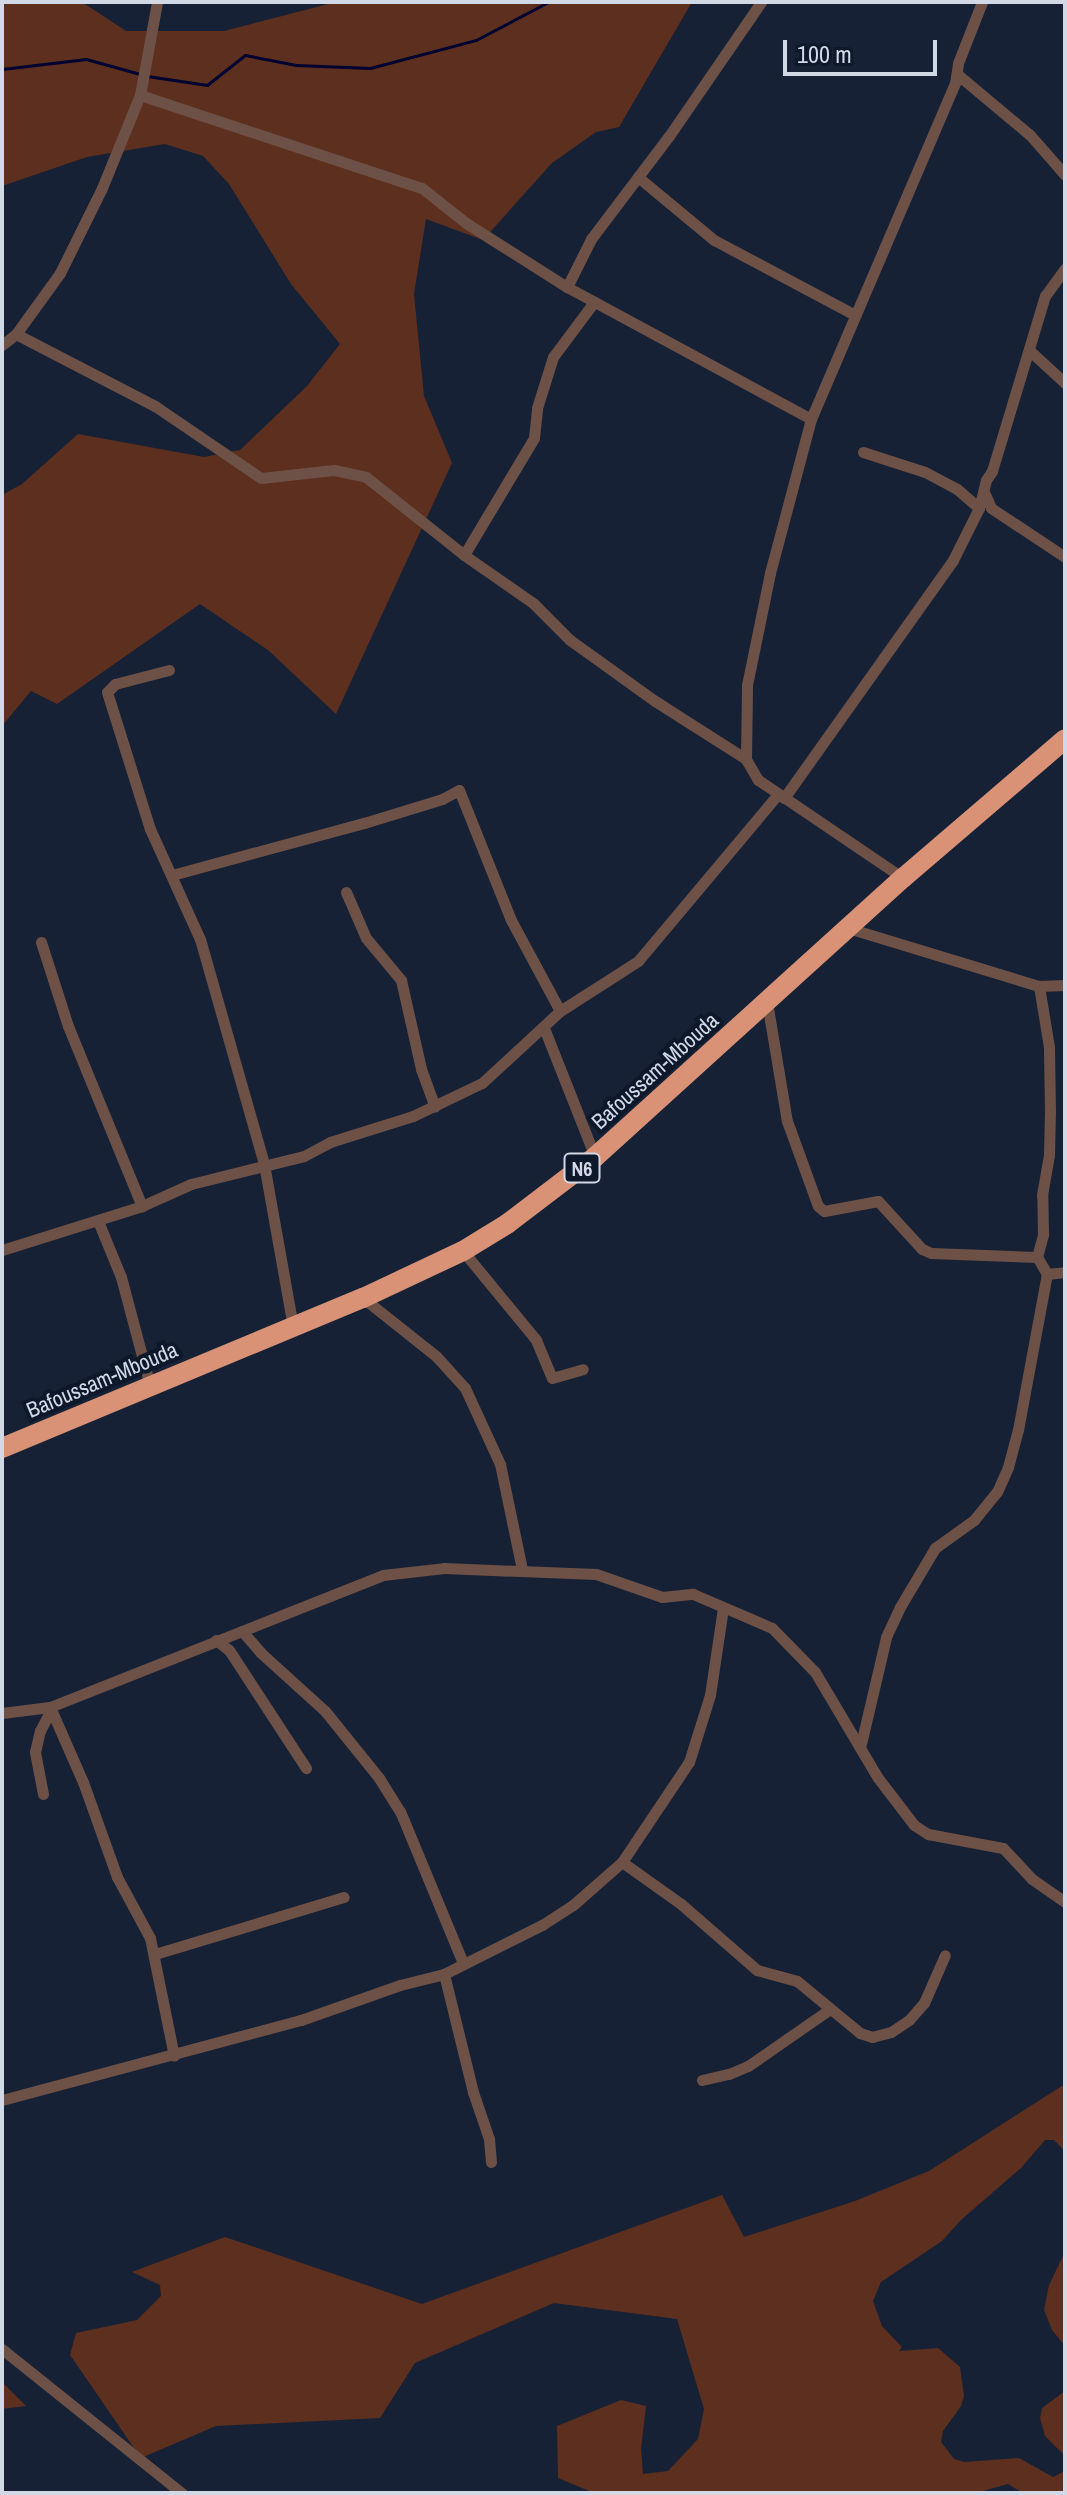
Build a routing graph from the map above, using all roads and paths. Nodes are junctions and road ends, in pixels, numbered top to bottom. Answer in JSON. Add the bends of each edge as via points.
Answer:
{"nodes":[{"id":1,"x":157,"y":2,"type":"edge"},
{"id":2,"x":761,"y":2,"type":"edge"},
{"id":3,"x":982,"y":2,"type":"edge"},
{"id":4,"x":957,"y":74,"type":"junction"},
{"id":5,"x":140,"y":95,"type":"junction"},
{"id":6,"x":1065,"y":175,"type":"edge"},
{"id":7,"x":638,"y":177,"type":"junction"},
{"id":8,"x":1065,"y":268,"type":"edge"},
{"id":9,"x":567,"y":287,"type":"junction"},
{"id":10,"x":594,"y":302,"type":"junction"},
{"id":11,"x":855,"y":315,"type":"junction"},
{"id":12,"x":16,"y":334,"type":"junction"},
{"id":13,"x":2,"y":345,"type":"edge"},
{"id":14,"x":1029,"y":350,"type":"junction"},
{"id":15,"x":1065,"y":383,"type":"edge"},
{"id":16,"x":811,"y":419,"type":"junction"},
{"id":17,"x":863,"y":452,"type":"dead end"},
{"id":18,"x":983,"y":491,"type":"junction"},
{"id":19,"x":979,"y":508,"type":"junction"},
{"id":20,"x":464,"y":555,"type":"junction"},
{"id":21,"x":1065,"y":557,"type":"edge"},
{"id":22,"x":169,"y":670,"type":"dead end"},
{"id":23,"x":1065,"y":739,"type":"edge"},
{"id":24,"x":746,"y":759,"type":"junction"},
{"id":25,"x":781,"y":796,"type":"junction"},
{"id":26,"x":172,"y":875,"type":"junction"},
{"id":27,"x":903,"y":878,"type":"junction"},
{"id":28,"x":346,"y":892,"type":"dead end"},
{"id":29,"x":848,"y":928,"type":"junction"},
{"id":30,"x":41,"y":942,"type":"dead end"},
{"id":31,"x":1065,"y":985,"type":"edge"},
{"id":32,"x":1039,"y":986,"type":"junction"},
{"id":33,"x":767,"y":1002,"type":"junction"},
{"id":34,"x":560,"y":1011,"type":"junction"},
{"id":35,"x":544,"y":1028,"type":"junction"},
{"id":36,"x":435,"y":1107,"type":"junction"},
{"id":37,"x":595,"y":1157,"type":"junction"},
{"id":38,"x":264,"y":1164,"type":"junction"},
{"id":39,"x":142,"y":1206,"type":"junction"},
{"id":40,"x":98,"y":1221,"type":"junction"},
{"id":41,"x":2,"y":1250,"type":"edge"},
{"id":42,"x":463,"y":1251,"type":"junction"},
{"id":43,"x":1037,"y":1257,"type":"junction"},
{"id":44,"x":1065,"y":1272,"type":"edge"},
{"id":45,"x":1047,"y":1274,"type":"junction"},
{"id":46,"x":363,"y":1298,"type":"junction"},
{"id":47,"x":293,"y":1326,"type":"junction"},
{"id":48,"x":583,"y":1369,"type":"dead end"},
{"id":49,"x":150,"y":1386,"type":"junction"},
{"id":50,"x":2,"y":1448,"type":"edge"},
{"id":51,"x":522,"y":1569,"type":"junction"},
{"id":52,"x":723,"y":1608,"type":"junction"},
{"id":53,"x":242,"y":1631,"type":"junction"},
{"id":54,"x":216,"y":1640,"type":"junction"},
{"id":55,"x":51,"y":1708,"type":"junction"},
{"id":56,"x":2,"y":1713,"type":"edge"},
{"id":57,"x":861,"y":1744,"type":"junction"},
{"id":58,"x":306,"y":1768,"type":"dead end"},
{"id":59,"x":43,"y":1794,"type":"dead end"},
{"id":60,"x":622,"y":1862,"type":"junction"},
{"id":61,"x":344,"y":1897,"type":"dead end"},
{"id":62,"x":1065,"y":1902,"type":"edge"},
{"id":63,"x":155,"y":1954,"type":"junction"},
{"id":64,"x":945,"y":1955,"type":"dead end"},
{"id":65,"x":463,"y":1963,"type":"junction"},
{"id":66,"x":444,"y":1974,"type":"junction"},
{"id":67,"x":830,"y":2009,"type":"junction"},
{"id":68,"x":174,"y":2056,"type":"junction"},
{"id":69,"x":702,"y":2080,"type":"dead end"},
{"id":70,"x":2,"y":2100,"type":"edge"},
{"id":71,"x":491,"y":2162,"type":"dead end"},
{"id":72,"x":2,"y":2349,"type":"edge"},
{"id":73,"x":182,"y":2493,"type":"edge"}],
"edges":[{"from":1,"to":5,"type":"street"},
{"from":2,"to":7,"type":"street"},
{"from":3,"to":4,"type":"street"},
{"from":4,"to":6,"type":"street","via":[[1030,135]]},
{"from":4,"to":11,"type":"street"},
{"from":5,"to":9,"type":"street","via":[[422,188],[466,223]]},
{"from":5,"to":12,"type":"street","via":[[60,273]]},
{"from":7,"to":9,"type":"street","via":[[591,239]]},
{"from":7,"to":11,"type":"street","via":[[714,240]]},
{"from":8,"to":14,"type":"street","via":[[1045,296]]},
{"from":9,"to":10,"type":"street"},
{"from":10,"to":16,"type":"street"},
{"from":10,"to":20,"type":"street","via":[[553,357],[534,438]]},
{"from":11,"to":16,"type":"street"},
{"from":12,"to":13,"type":"street"},
{"from":12,"to":20,"type":"street","via":[[155,406],[261,478],[334,470],[366,477]]},
{"from":14,"to":15,"type":"street"},
{"from":14,"to":18,"type":"street"},
{"from":16,"to":24,"type":"street","via":[[747,685]]},
{"from":17,"to":19,"type":"street","via":[[925,472]]},
{"from":18,"to":19,"type":"street"},
{"from":18,"to":21,"type":"street","via":[[991,508]]},
{"from":19,"to":25,"type":"street","via":[[953,560]]},
{"from":20,"to":24,"type":"street","via":[[533,603],[570,640],[643,693]]},
{"from":22,"to":26,"type":"street","via":[[115,684],[107,692],[150,829]]},
{"from":23,"to":27,"type":"highway","name":"Bafoussam-Mbouda","number":"N6"},
{"from":24,"to":25,"type":"street","via":[[758,780]]},
{"from":25,"to":27,"type":"street"},
{"from":25,"to":34,"type":"street","via":[[638,961]]},
{"from":26,"to":34,"type":"street","via":[[364,823],[459,790],[511,920]]},
{"from":26,"to":38,"type":"street","via":[[200,939]]},
{"from":27,"to":29,"type":"highway","name":"Bafoussam-Mbouda","number":"N6"},
{"from":28,"to":36,"type":"street","via":[[366,938],[401,980]]},
{"from":29,"to":32,"type":"street"},
{"from":29,"to":33,"type":"highway","name":"Bafoussam-Mbouda","number":"N6"},
{"from":30,"to":39,"type":"street","via":[[68,1026]]},
{"from":31,"to":32,"type":"street"},
{"from":32,"to":43,"type":"street","via":[[1049,1047],[1050,1112]]},
{"from":33,"to":37,"type":"highway","name":"Bafoussam-Mbouda","number":"N6"},
{"from":33,"to":43,"type":"street","via":[[787,1121],[812,1196],[824,1211],[878,1201],[931,1253]]},
{"from":34,"to":35,"type":"street"},
{"from":35,"to":36,"type":"street","via":[[482,1083]]},
{"from":35,"to":37,"type":"street"},
{"from":36,"to":38,"type":"street","via":[[330,1142],[304,1156]]},
{"from":37,"to":42,"type":"highway","name":"Bafoussam-Mbouda","number":"N6"},
{"from":38,"to":39,"type":"street","via":[[191,1184]]},
{"from":38,"to":47,"type":"street"},
{"from":39,"to":40,"type":"street"},
{"from":40,"to":41,"type":"street"},
{"from":40,"to":49,"type":"street","via":[[121,1277]]},
{"from":42,"to":46,"type":"highway","name":"Bafoussam-Mbouda","number":"N6"},
{"from":42,"to":48,"type":"street","via":[[536,1340],[552,1378]]},
{"from":43,"to":45,"type":"street"},
{"from":44,"to":45,"type":"street"},
{"from":45,"to":57,"type":"street","via":[[1008,1467],[997,1492],[974,1520],[935,1548],[900,1607],[886,1637]]},
{"from":46,"to":47,"type":"highway","name":"Bafoussam-Mbouda","number":"N6"},
{"from":46,"to":51,"type":"street","via":[[436,1356],[465,1388],[500,1464]]},
{"from":47,"to":49,"type":"highway","name":"Bafoussam-Mbouda","number":"N6"},
{"from":49,"to":50,"type":"highway","name":"Bafoussam-Mbouda","number":"N6"},
{"from":51,"to":52,"type":"street","via":[[596,1574],[662,1597],[693,1594]]},
{"from":51,"to":53,"type":"street","via":[[420,1569],[383,1575]]},
{"from":52,"to":57,"type":"street","via":[[765,1625],[797,1651]]},
{"from":52,"to":60,"type":"street","via":[[710,1695],[689,1762]]},
{"from":53,"to":54,"type":"street"},
{"from":53,"to":65,"type":"street","via":[[325,1711],[379,1778],[400,1811]]},
{"from":54,"to":55,"type":"street"},
{"from":54,"to":58,"type":"street","via":[[229,1650]]},
{"from":55,"to":56,"type":"street"},
{"from":55,"to":59,"type":"street","via":[[35,1752]]},
{"from":55,"to":63,"type":"street","via":[[117,1877],[144,1922]]},
{"from":57,"to":62,"type":"street","via":[[898,1808],[914,1825],[928,1834],[1003,1848],[1032,1879]]},
{"from":60,"to":65,"type":"street","via":[[542,1925]]},
{"from":60,"to":67,"type":"street","via":[[681,1904],[757,1970],[797,1981]]},
{"from":61,"to":63,"type":"street"},
{"from":63,"to":68,"type":"street"},
{"from":64,"to":67,"type":"street","via":[[924,2003],[891,2032],[872,2037],[860,2033]]},
{"from":65,"to":66,"type":"street"},
{"from":66,"to":68,"type":"street"},
{"from":66,"to":71,"type":"street"},
{"from":67,"to":69,"type":"street","via":[[748,2066]]},
{"from":68,"to":70,"type":"street"},
{"from":72,"to":73,"type":"street"}]}
